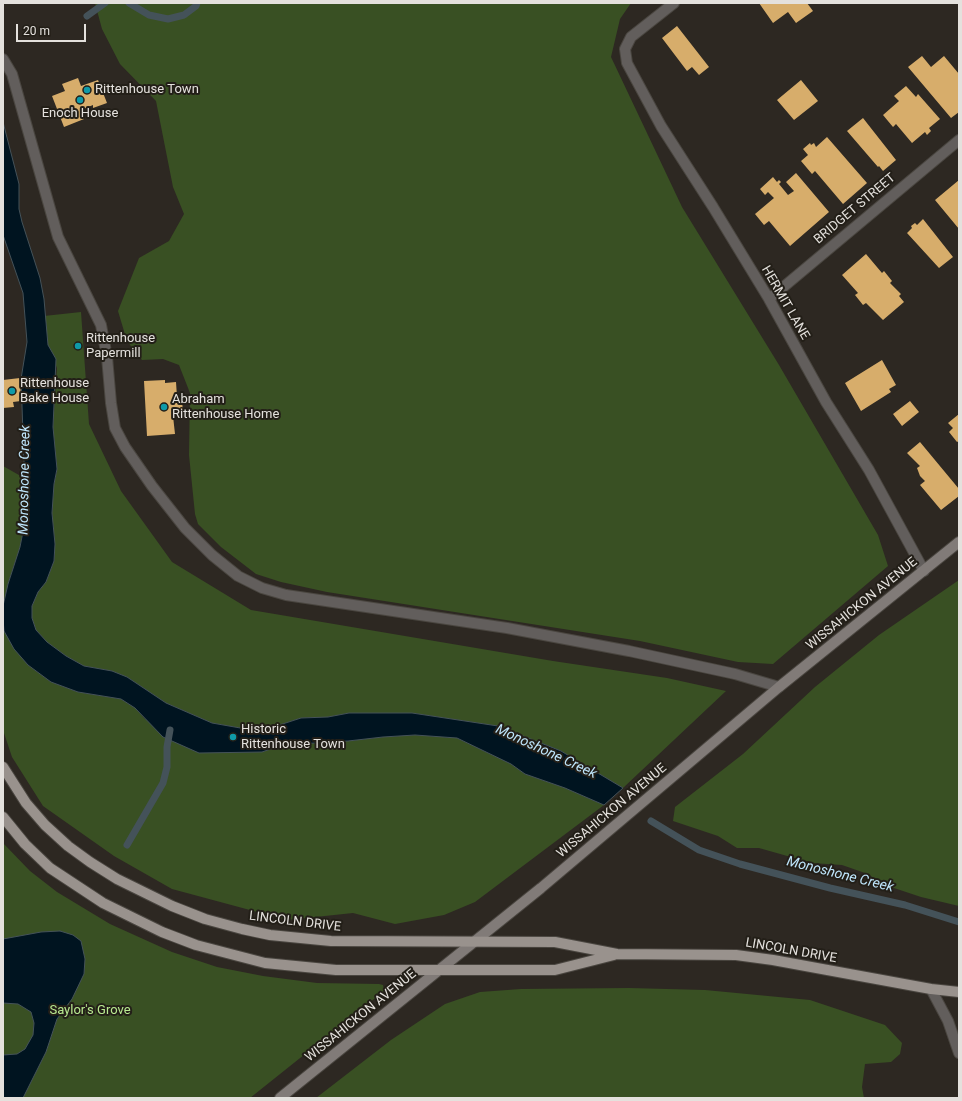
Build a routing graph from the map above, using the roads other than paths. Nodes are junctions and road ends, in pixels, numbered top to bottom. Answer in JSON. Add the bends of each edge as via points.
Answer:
{"nodes":[{"id":1,"x":674,"y":3,"type":"edge"},
{"id":2,"x":3,"y":59,"type":"edge"},
{"id":3,"x":959,"y":140,"type":"edge"},
{"id":4,"x":769,"y":299,"type":"junction"},
{"id":5,"x":959,"y":542,"type":"edge"},
{"id":6,"x":924,"y":571,"type":"junction"},
{"id":7,"x":779,"y":687,"type":"junction"},
{"id":8,"x":3,"y":767,"type":"edge"},
{"id":9,"x":3,"y":817,"type":"edge"},
{"id":10,"x":472,"y":943,"type":"junction"},
{"id":11,"x":616,"y":954,"type":"junction"},
{"id":12,"x":438,"y":970,"type":"junction"},
{"id":13,"x":931,"y":989,"type":"junction"},
{"id":14,"x":959,"y":992,"type":"edge"},
{"id":15,"x":959,"y":1053,"type":"edge"},
{"id":16,"x":280,"y":1098,"type":"edge"}],
"edges":[{"from":1,"to":4,"type":"street","name":"HERMIT LANE","via":[[631,37],[625,49],[627,63],[661,126],[714,207]]},
{"from":2,"to":7,"type":"street","via":[[12,74],[58,237],[100,325],[107,357],[115,428],[152,486],[185,528],[212,555],[238,576],[262,588],[286,595],[514,629],[735,674]]},
{"from":3,"to":4,"type":"street","name":"BRIDGET STREET"},
{"from":4,"to":6,"type":"street","name":"HERMIT LANE","via":[[826,402],[869,470]]},
{"from":5,"to":6,"type":"street","name":"WISSAHICKON AVENUE"},
{"from":6,"to":7,"type":"street","name":"WISSAHICKON AVENUE"},
{"from":7,"to":10,"type":"street","name":"WISSAHICKON AVENUE"},
{"from":8,"to":10,"type":"main road","name":"LINCOLN DRIVE","via":[[44,825],[68,846],[117,879],[205,919],[270,935],[308,940]]},
{"from":9,"to":12,"type":"main road","name":"LINCOLN DRIVE","via":[[25,844],[74,886],[132,918],[196,945],[265,963],[300,968]]},
{"from":10,"to":11,"type":"main road","name":"LINCOLN DRIVE","via":[[555,942]]},
{"from":10,"to":12,"type":"street","name":"WISSAHICKON AVENUE"},
{"from":11,"to":12,"type":"main road","name":"LINCOLN DRIVE","via":[[555,970]]},
{"from":11,"to":13,"type":"main road","name":"LINCOLN DRIVE","via":[[736,955]]},
{"from":12,"to":16,"type":"street","name":"WISSAHICKON AVENUE"},
{"from":13,"to":14,"type":"main road","name":"LINCOLN DRIVE"},
{"from":13,"to":15,"type":"street","via":[[948,1021]]}]}
